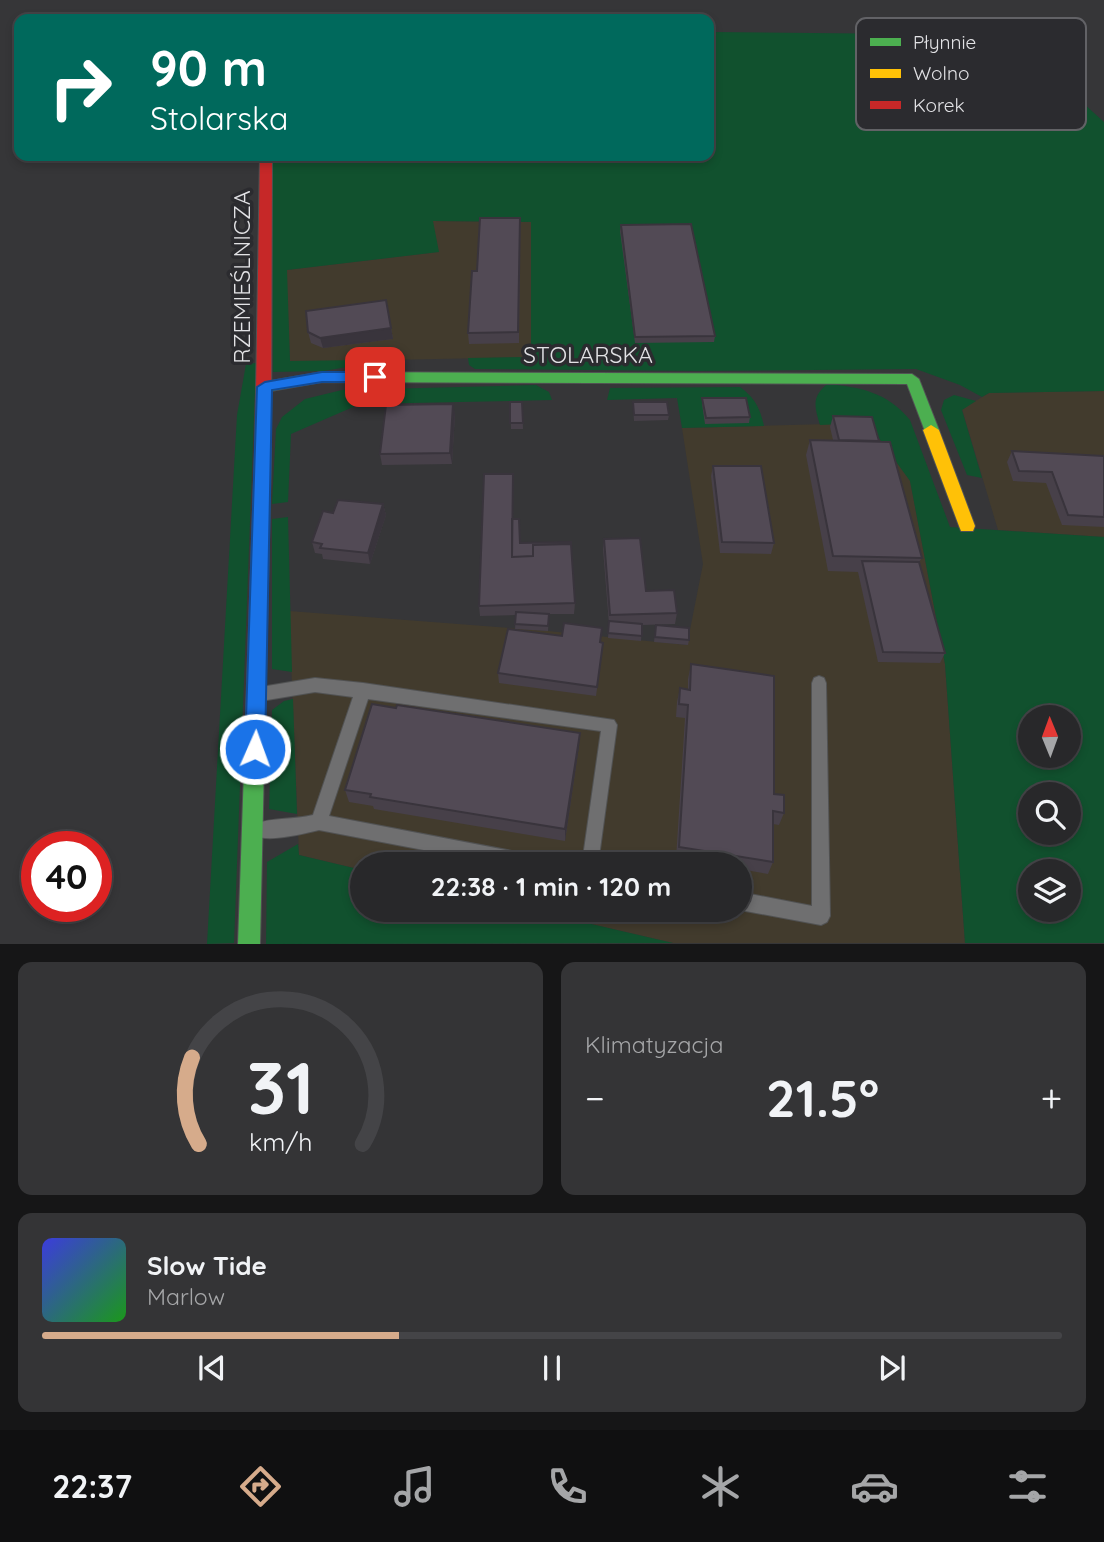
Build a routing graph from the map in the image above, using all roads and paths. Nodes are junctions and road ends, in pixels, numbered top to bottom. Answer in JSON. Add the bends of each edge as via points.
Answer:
{"nodes":[{"id":1,"x":266,"y":161,"type":"edge"},
{"id":2,"x":265,"y":387,"type":"junction"},
{"id":3,"x":967,"y":526,"type":"dead end"},
{"id":4,"x":819,"y":683,"type":"dead end"},
{"id":5,"x":363,"y":690,"type":"junction"},
{"id":6,"x":257,"y":694,"type":"junction"},
{"id":7,"x":319,"y":821,"type":"junction"},
{"id":8,"x":252,"y":830,"type":"junction"},
{"id":9,"x":477,"y":852,"type":"edge"},
{"id":10,"x":592,"y":852,"type":"edge"},
{"id":11,"x":752,"y":903,"type":"edge"},
{"id":12,"x":249,"y":943,"type":"edge"}],
"edges":[{"from":1,"to":2,"type":"street","name":"RZEMIEŚLNICZA"},
{"from":2,"to":3,"type":"street","name":"STOLARSKA","via":[[322,377],[912,379]]},
{"from":2,"to":6,"type":"street","name":"RZEMIEŚLNICZA"},
{"from":4,"to":11,"type":"lane","via":[[821,916]]},
{"from":5,"to":6,"type":"lane","via":[[315,685]]},
{"from":5,"to":7,"type":"lane"},
{"from":5,"to":10,"type":"lane","via":[[609,725]]},
{"from":6,"to":8,"type":"street","name":"RZEMIEŚLNICZA"},
{"from":7,"to":8,"type":"lane"},
{"from":7,"to":9,"type":"lane"},
{"from":8,"to":12,"type":"street","name":"RZEMIEŚLNICZA"}]}
